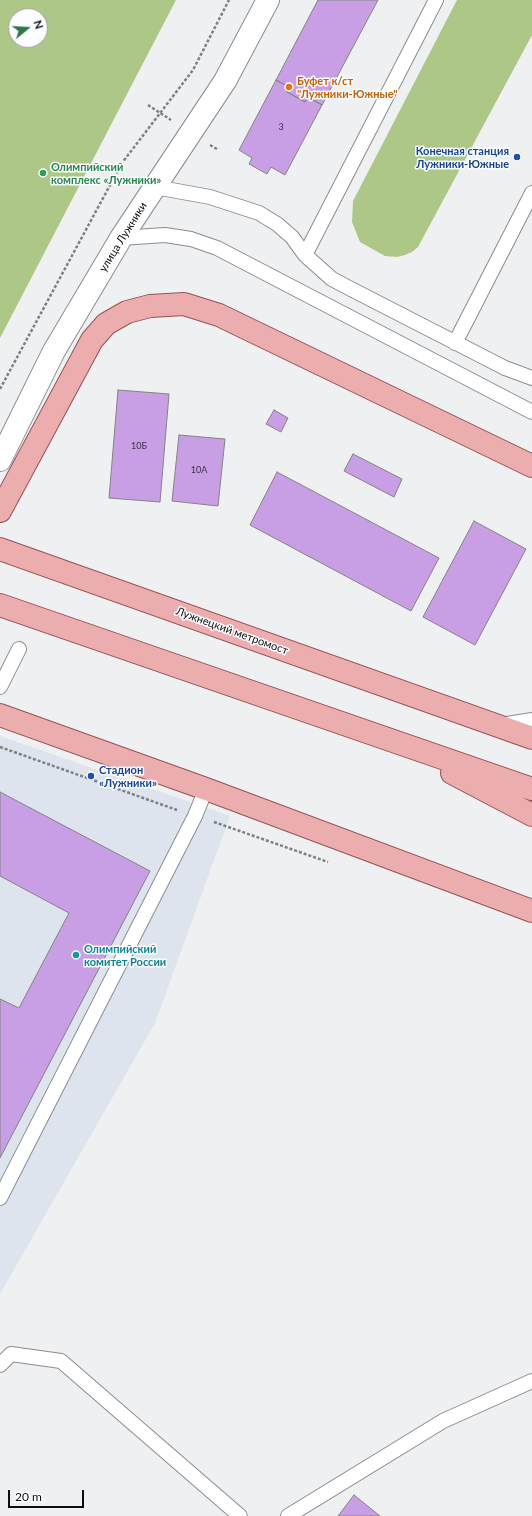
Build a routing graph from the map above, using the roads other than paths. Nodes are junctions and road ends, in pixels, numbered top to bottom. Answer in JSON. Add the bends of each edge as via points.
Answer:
{"nodes":[{"id":1,"x":268,"y":0,"type":"edge"},
{"id":2,"x":436,"y":0,"type":"edge"},
{"id":3,"x":155,"y":187,"type":"junction"},
{"id":4,"x":532,"y":193,"type":"edge"},
{"id":5,"x":121,"y":238,"type":"junction"},
{"id":6,"x":305,"y":256,"type":"junction"},
{"id":7,"x":455,"y":343,"type":"junction"},
{"id":8,"x":532,"y":378,"type":"edge"},
{"id":9,"x":532,"y":412,"type":"edge"},
{"id":10,"x":0,"y":460,"type":"edge"},
{"id":11,"x":532,"y":466,"type":"edge"},
{"id":12,"x":0,"y":511,"type":"edge"},
{"id":13,"x":0,"y":549,"type":"edge"},
{"id":14,"x":0,"y":605,"type":"edge"},
{"id":15,"x":19,"y":649,"type":"dead end"},
{"id":16,"x":0,"y":687,"type":"edge"},
{"id":17,"x":0,"y":715,"type":"edge"},
{"id":18,"x":532,"y":720,"type":"edge"},
{"id":19,"x":499,"y":725,"type":"junction"},
{"id":20,"x":532,"y":731,"type":"edge"},
{"id":21,"x":532,"y":738,"type":"edge"},
{"id":22,"x":389,"y":739,"type":"junction"},
{"id":23,"x":206,"y":789,"type":"junction"},
{"id":24,"x":532,"y":789,"type":"edge"},
{"id":25,"x":532,"y":815,"type":"edge"},
{"id":26,"x":532,"y":911,"type":"edge"},
{"id":27,"x":0,"y":1198,"type":"edge"},
{"id":28,"x":0,"y":1365,"type":"edge"},
{"id":29,"x":532,"y":1381,"type":"edge"},
{"id":30,"x":240,"y":1516,"type":"edge"},
{"id":31,"x":288,"y":1516,"type":"edge"}],
"edges":[{"from":1,"to":3,"type":"street","name":"улица Лужники","via":[[225,81]]},
{"from":2,"to":6,"type":"lane"},
{"from":3,"to":5,"type":"street","name":"улица Лужники"},
{"from":3,"to":6,"type":"lane","via":[[210,198],[258,213],[292,237]]},
{"from":4,"to":7,"type":"lane"},
{"from":5,"to":9,"type":"lane","via":[[165,235],[191,239],[217,248]]},
{"from":5,"to":10,"type":"street","name":"улица Лужники","via":[[54,351]]},
{"from":6,"to":7,"type":"lane","via":[[332,279]]},
{"from":7,"to":8,"type":"lane","via":[[505,368]]},
{"from":11,"to":12,"type":"main road","via":[[219,315],[184,304],[150,306],[127,312],[106,324],[92,340]]},
{"from":13,"to":19,"type":"main road","name":"Лужнецкий метромост"},
{"from":14,"to":22,"type":"main road"},
{"from":15,"to":16,"type":"lane"},
{"from":17,"to":23,"type":"main road"},
{"from":18,"to":19,"type":"lane"},
{"from":19,"to":20,"type":"main road"},
{"from":19,"to":21,"type":"main road"},
{"from":22,"to":24,"type":"main road"},
{"from":22,"to":25,"type":"main road"},
{"from":23,"to":26,"type":"main road"},
{"from":23,"to":27,"type":"lane","via":[[195,816]]},
{"from":28,"to":30,"type":"lane","via":[[11,1354],[60,1361]]},
{"from":29,"to":31,"type":"lane","via":[[443,1421]]}]}
